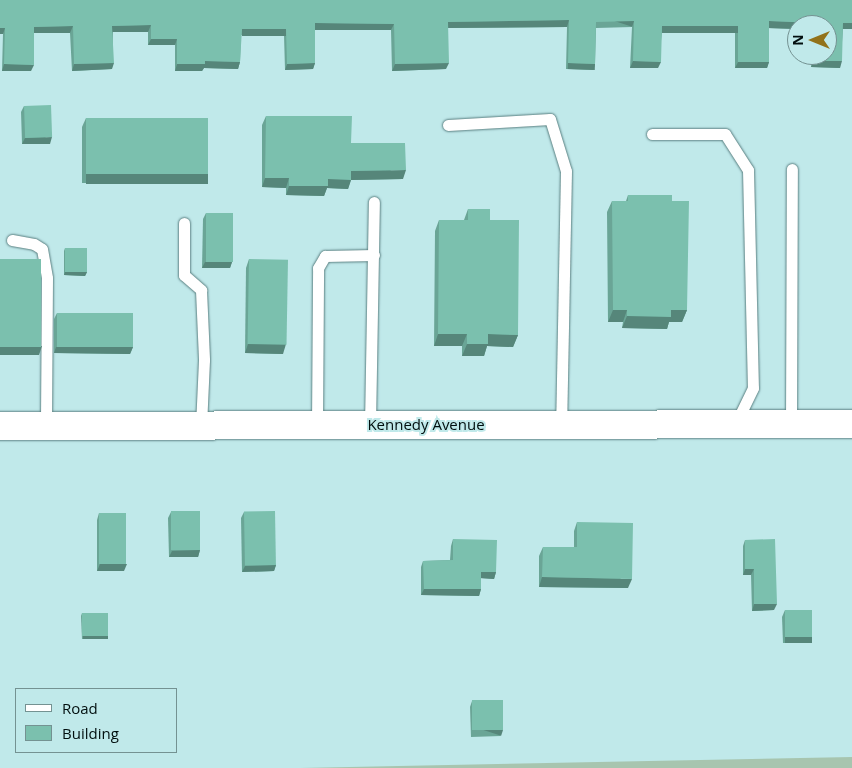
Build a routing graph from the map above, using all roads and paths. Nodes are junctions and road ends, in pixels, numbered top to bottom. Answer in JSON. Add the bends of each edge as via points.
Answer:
{"nodes":[{"id":1,"x":448,"y":126,"type":"dead end"},
{"id":2,"x":652,"y":134,"type":"dead end"},
{"id":3,"x":792,"y":169,"type":"dead end"},
{"id":4,"x":374,"y":202,"type":"dead end"},
{"id":5,"x":184,"y":224,"type":"dead end"},
{"id":6,"x":12,"y":240,"type":"dead end"},
{"id":7,"x":374,"y":255,"type":"junction"},
{"id":8,"x":735,"y":424,"type":"junction"},
{"id":9,"x":791,"y":424,"type":"junction"},
{"id":10,"x":852,"y":424,"type":"edge"},
{"id":11,"x":317,"y":425,"type":"junction"},
{"id":12,"x":370,"y":425,"type":"junction"},
{"id":13,"x":561,"y":425,"type":"junction"},
{"id":14,"x":0,"y":426,"type":"edge"},
{"id":15,"x":46,"y":426,"type":"junction"},
{"id":16,"x":201,"y":426,"type":"junction"}],
"edges":[{"from":1,"to":13,"type":"lane","via":[[550,119],[566,171]]},
{"from":2,"to":8,"type":"lane","via":[[725,134],[748,170],[753,388]]},
{"from":3,"to":9,"type":"lane"},
{"from":4,"to":7,"type":"lane"},
{"from":5,"to":16,"type":"lane","via":[[184,275],[201,290],[204,360]]},
{"from":6,"to":15,"type":"lane","via":[[42,249],[47,278]]},
{"from":7,"to":11,"type":"lane","via":[[325,256],[318,268]]},
{"from":7,"to":12,"type":"lane"},
{"from":8,"to":9,"type":"street","name":"Kennedy Avenue"},
{"from":8,"to":13,"type":"street","name":"Kennedy Avenue"},
{"from":9,"to":10,"type":"street","name":"Kennedy Avenue"},
{"from":11,"to":12,"type":"street","name":"Kennedy Avenue"},
{"from":11,"to":16,"type":"street","name":"Kennedy Avenue"},
{"from":12,"to":13,"type":"street","name":"Kennedy Avenue"},
{"from":14,"to":15,"type":"street","name":"Kennedy Avenue"},
{"from":15,"to":16,"type":"street","name":"Kennedy Avenue"}]}
